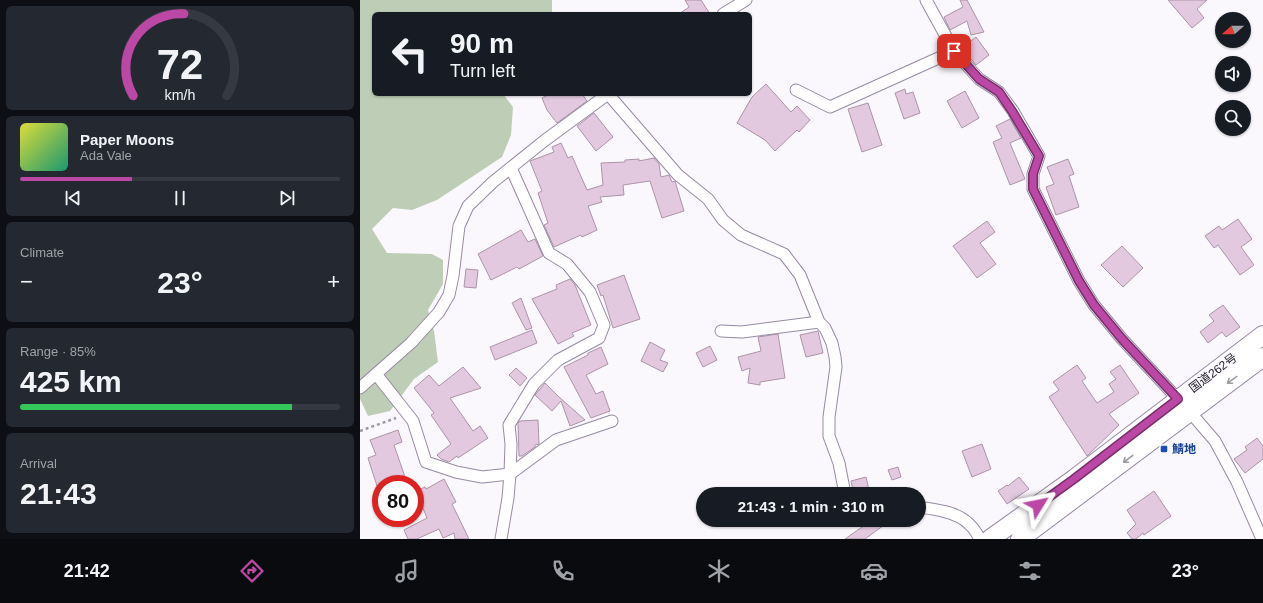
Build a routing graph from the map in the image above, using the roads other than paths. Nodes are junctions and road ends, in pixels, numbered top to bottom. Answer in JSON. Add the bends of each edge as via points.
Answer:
{"nodes":[{"id":1,"x":746,"y":0,"type":"edge"},
{"id":2,"x":926,"y":0,"type":"edge"},
{"id":3,"x":726,"y":12,"type":"edge"},
{"id":4,"x":954,"y":51,"type":"junction"},
{"id":5,"x":796,"y":90,"type":"dead end"},
{"id":6,"x":605,"y":96,"type":"edge"},
{"id":7,"x":610,"y":96,"type":"edge"},
{"id":8,"x":511,"y":168,"type":"junction"},
{"id":9,"x":819,"y":322,"type":"junction"},
{"id":10,"x":721,"y":331,"type":"dead end"},
{"id":11,"x":1263,"y":335,"type":"edge"},
{"id":12,"x":1263,"y":357,"type":"edge"},
{"id":13,"x":376,"y":374,"type":"junction"},
{"id":14,"x":360,"y":388,"type":"edge"},
{"id":15,"x":1184,"y":405,"type":"junction"},
{"id":16,"x":612,"y":422,"type":"dead end"},
{"id":17,"x":510,"y":474,"type":"junction"},
{"id":18,"x":844,"y":487,"type":"edge"},
{"id":19,"x":926,"y":508,"type":"edge"},
{"id":20,"x":501,"y":539,"type":"edge"},
{"id":21,"x":980,"y":539,"type":"edge"},
{"id":22,"x":990,"y":539,"type":"edge"},
{"id":23,"x":1020,"y":539,"type":"edge"},
{"id":24,"x":1262,"y":539,"type":"edge"}],
"edges":[{"from":1,"to":3,"type":"street"},
{"from":2,"to":4,"type":"street"},
{"from":4,"to":5,"type":"street","via":[[830,107]]},
{"from":4,"to":15,"type":"street","via":[[979,79],[999,92],[1039,156],[1033,174],[1033,189],[1079,281],[1094,305]]},
{"from":6,"to":8,"type":"street"},
{"from":7,"to":9,"type":"street","via":[[678,175],[708,199],[723,220],[741,235],[784,254],[800,274]]},
{"from":8,"to":13,"type":"street","via":[[468,206],[459,226],[448,295],[439,312],[411,343]]},
{"from":8,"to":17,"type":"street","via":[[549,253],[567,264],[590,292],[604,325],[599,338],[558,360],[534,384],[509,425],[512,444]]},
{"from":9,"to":10,"type":"street","via":[[742,332]]},
{"from":9,"to":18,"type":"street","via":[[832,343],[835,357],[829,436]]},
{"from":11,"to":15,"type":"highway","name":"国道262号"},
{"from":12,"to":15,"type":"highway","name":"国道262号","one_way":true},
{"from":13,"to":14,"type":"street"},
{"from":13,"to":17,"type":"street","via":[[413,421],[426,462],[456,472],[482,476]]},
{"from":15,"to":22,"type":"highway","name":"国道262号"},
{"from":15,"to":23,"type":"highway","name":"国道262号","one_way":true,"via":[[1070,503]]},
{"from":15,"to":24,"type":"street","via":[[1214,441],[1237,482]]},
{"from":16,"to":17,"type":"street","via":[[556,440]]},
{"from":17,"to":20,"type":"street"},
{"from":19,"to":21,"type":"street","via":[[959,517],[968,523]]}]}
